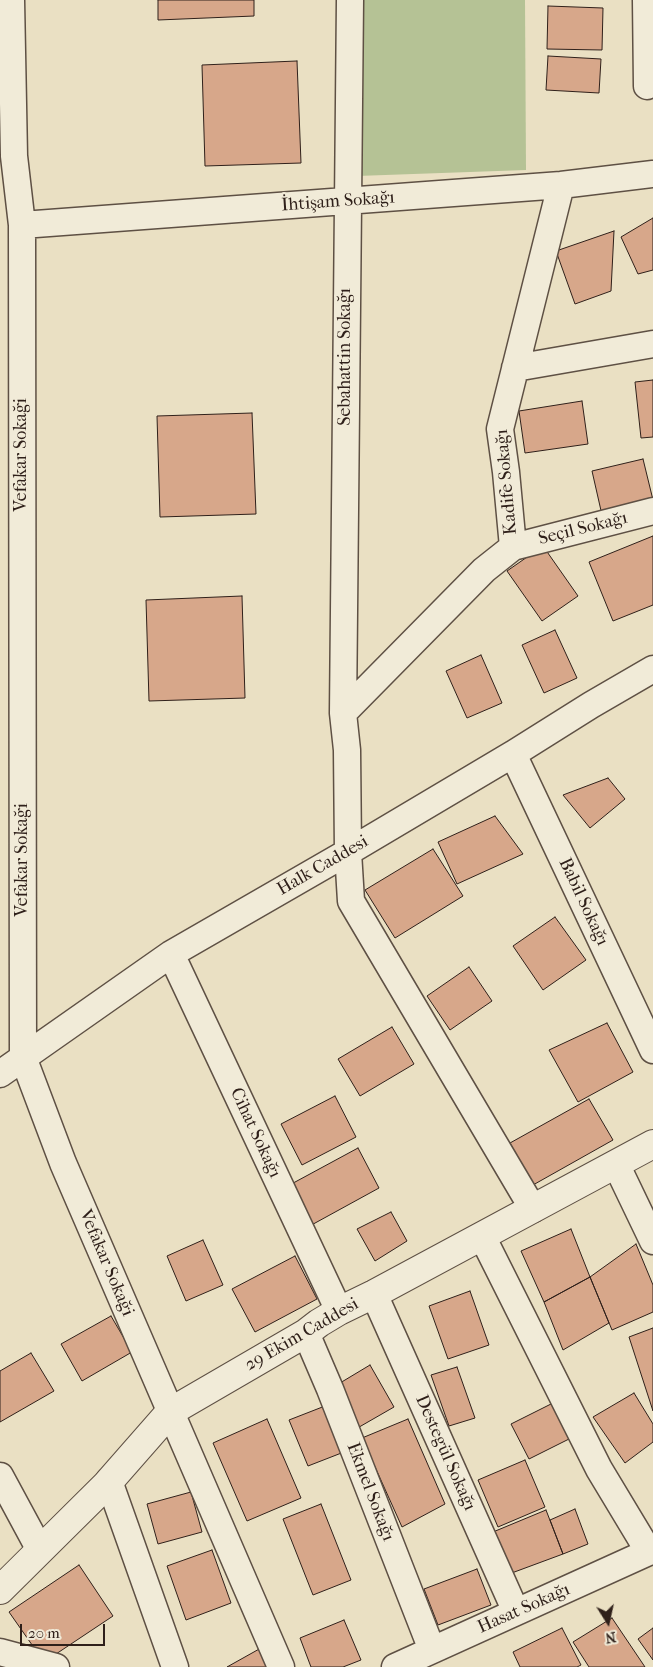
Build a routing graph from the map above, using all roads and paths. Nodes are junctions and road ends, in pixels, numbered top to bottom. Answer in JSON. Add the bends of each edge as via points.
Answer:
{"nodes":[{"id":1,"x":11,"y":0,"type":"edge"},
{"id":2,"x":350,"y":0,"type":"edge"},
{"id":3,"x":646,"y":0,"type":"edge"},
{"id":4,"x":647,"y":86,"type":"dead end"},
{"id":5,"x":653,"y":174,"type":"edge"},
{"id":6,"x":561,"y":186,"type":"junction"},
{"id":7,"x":347,"y":202,"type":"junction"},
{"id":8,"x":22,"y":225,"type":"junction"},
{"id":9,"x":653,"y":344,"type":"edge"},
{"id":10,"x":515,"y":368,"type":"junction"},
{"id":11,"x":11,"y":398,"type":"edge"},
{"id":12,"x":653,"y":510,"type":"edge"},
{"id":13,"x":513,"y":547,"type":"junction"},
{"id":14,"x":652,"y":672,"type":"edge"},
{"id":15,"x":343,"y":714,"type":"junction"},
{"id":16,"x":513,"y":754,"type":"junction"},
{"id":17,"x":348,"y":852,"type":"junction"},
{"id":18,"x":171,"y":954,"type":"junction"},
{"id":19,"x":653,"y":1050,"type":"edge"},
{"id":20,"x":23,"y":1058,"type":"junction"},
{"id":21,"x":0,"y":1074,"type":"edge"},
{"id":22,"x":653,"y":1144,"type":"edge"},
{"id":23,"x":616,"y":1164,"type":"junction"},
{"id":24,"x":533,"y":1209,"type":"junction"},
{"id":25,"x":482,"y":1236,"type":"junction"},
{"id":26,"x":653,"y":1241,"type":"edge"},
{"id":27,"x":374,"y":1294,"type":"junction"},
{"id":28,"x":339,"y":1311,"type":"junction"},
{"id":29,"x":306,"y":1333,"type":"junction"},
{"id":30,"x":170,"y":1412,"type":"junction"},
{"id":31,"x":0,"y":1476,"type":"edge"},
{"id":32,"x":109,"y":1481,"type":"junction"},
{"id":33,"x":40,"y":1550,"type":"junction"},
{"id":34,"x":651,"y":1551,"type":"edge"},
{"id":35,"x":0,"y":1590,"type":"edge"},
{"id":36,"x":516,"y":1612,"type":"junction"},
{"id":37,"x":432,"y":1650,"type":"junction"},
{"id":38,"x":0,"y":1652,"type":"edge"},
{"id":39,"x":56,"y":1667,"type":"edge"},
{"id":40,"x":175,"y":1667,"type":"edge"},
{"id":41,"x":281,"y":1667,"type":"edge"},
{"id":42,"x":395,"y":1667,"type":"edge"}],
"edges":[{"from":1,"to":8,"type":"street","name":"Vefakar Sokaği","via":[[14,156]]},
{"from":2,"to":7,"type":"street","name":"Sebahattin Sokağı"},
{"from":3,"to":4,"type":"street"},
{"from":5,"to":6,"type":"street","name":"İhtişam Sokağı"},
{"from":6,"to":7,"type":"street","name":"İhtişam Sokağı"},
{"from":6,"to":10,"type":"street","name":"Kadife Sokağı"},
{"from":7,"to":8,"type":"street","name":"İhtişam Sokağı"},
{"from":7,"to":15,"type":"street","name":"Sebahattin Sokağı"},
{"from":8,"to":11,"type":"street","name":"Vefakar Sokaği"},
{"from":9,"to":10,"type":"street"},
{"from":10,"to":13,"type":"street","name":"Kadife Sokağı","via":[[500,429]]},
{"from":11,"to":20,"type":"street","name":"Vefakar Sokaği"},
{"from":12,"to":13,"type":"street","name":"Seçil Sokağı"},
{"from":13,"to":15,"type":"street","name":"Kadife Sokağı","via":[[484,570]]},
{"from":14,"to":16,"type":"street","name":"Halk Caddesi","via":[[591,705]]},
{"from":15,"to":17,"type":"street","name":"Sebahattin Sokağı","via":[[347,750]]},
{"from":16,"to":17,"type":"street","name":"Halk Caddesi"},
{"from":16,"to":19,"type":"street","name":"Babil Sokağı"},
{"from":17,"to":18,"type":"street","name":"Halk Caddesi"},
{"from":17,"to":24,"type":"street","name":"Sebahattin Sokağı","via":[[351,900]]},
{"from":18,"to":20,"type":"street","name":"Halk Caddesi"},
{"from":18,"to":28,"type":"street","name":"Cihat Sokağı"},
{"from":20,"to":21,"type":"street","name":"Halk Caddesi"},
{"from":20,"to":30,"type":"street","name":"Vefakar Sokaği","via":[[63,1163]]},
{"from":22,"to":23,"type":"street","name":"29 Ekim Caddesi"},
{"from":23,"to":24,"type":"street","name":"29 Ekim Caddesi"},
{"from":23,"to":26,"type":"street"},
{"from":24,"to":25,"type":"street","name":"29 Ekim Caddesi"},
{"from":25,"to":27,"type":"street","name":"29 Ekim Caddesi"},
{"from":25,"to":34,"type":"street","via":[[599,1469]]},
{"from":27,"to":28,"type":"street","name":"29 Ekim Caddesi"},
{"from":27,"to":36,"type":"street","name":"Destegül Sokağı"},
{"from":28,"to":29,"type":"street","name":"29 Ekim Caddesi"},
{"from":29,"to":30,"type":"street","name":"29 Ekim Caddesi"},
{"from":29,"to":37,"type":"street","name":"Ekmel Sokağı"},
{"from":30,"to":32,"type":"street","name":"29 Ekim Caddesi"},
{"from":30,"to":41,"type":"street","name":"Vefakar Sokaği"},
{"from":31,"to":33,"type":"street"},
{"from":32,"to":33,"type":"street","name":"29 Ekim Caddesi"},
{"from":32,"to":40,"type":"street"},
{"from":33,"to":35,"type":"street","name":"29 Ekim Caddesi"},
{"from":34,"to":36,"type":"street","name":"Hasat Sokağı"},
{"from":36,"to":37,"type":"street","name":"Hasat Sokağı"},
{"from":37,"to":42,"type":"street","name":"Hasat Sokağı"},
{"from":38,"to":39,"type":"street"}]}
